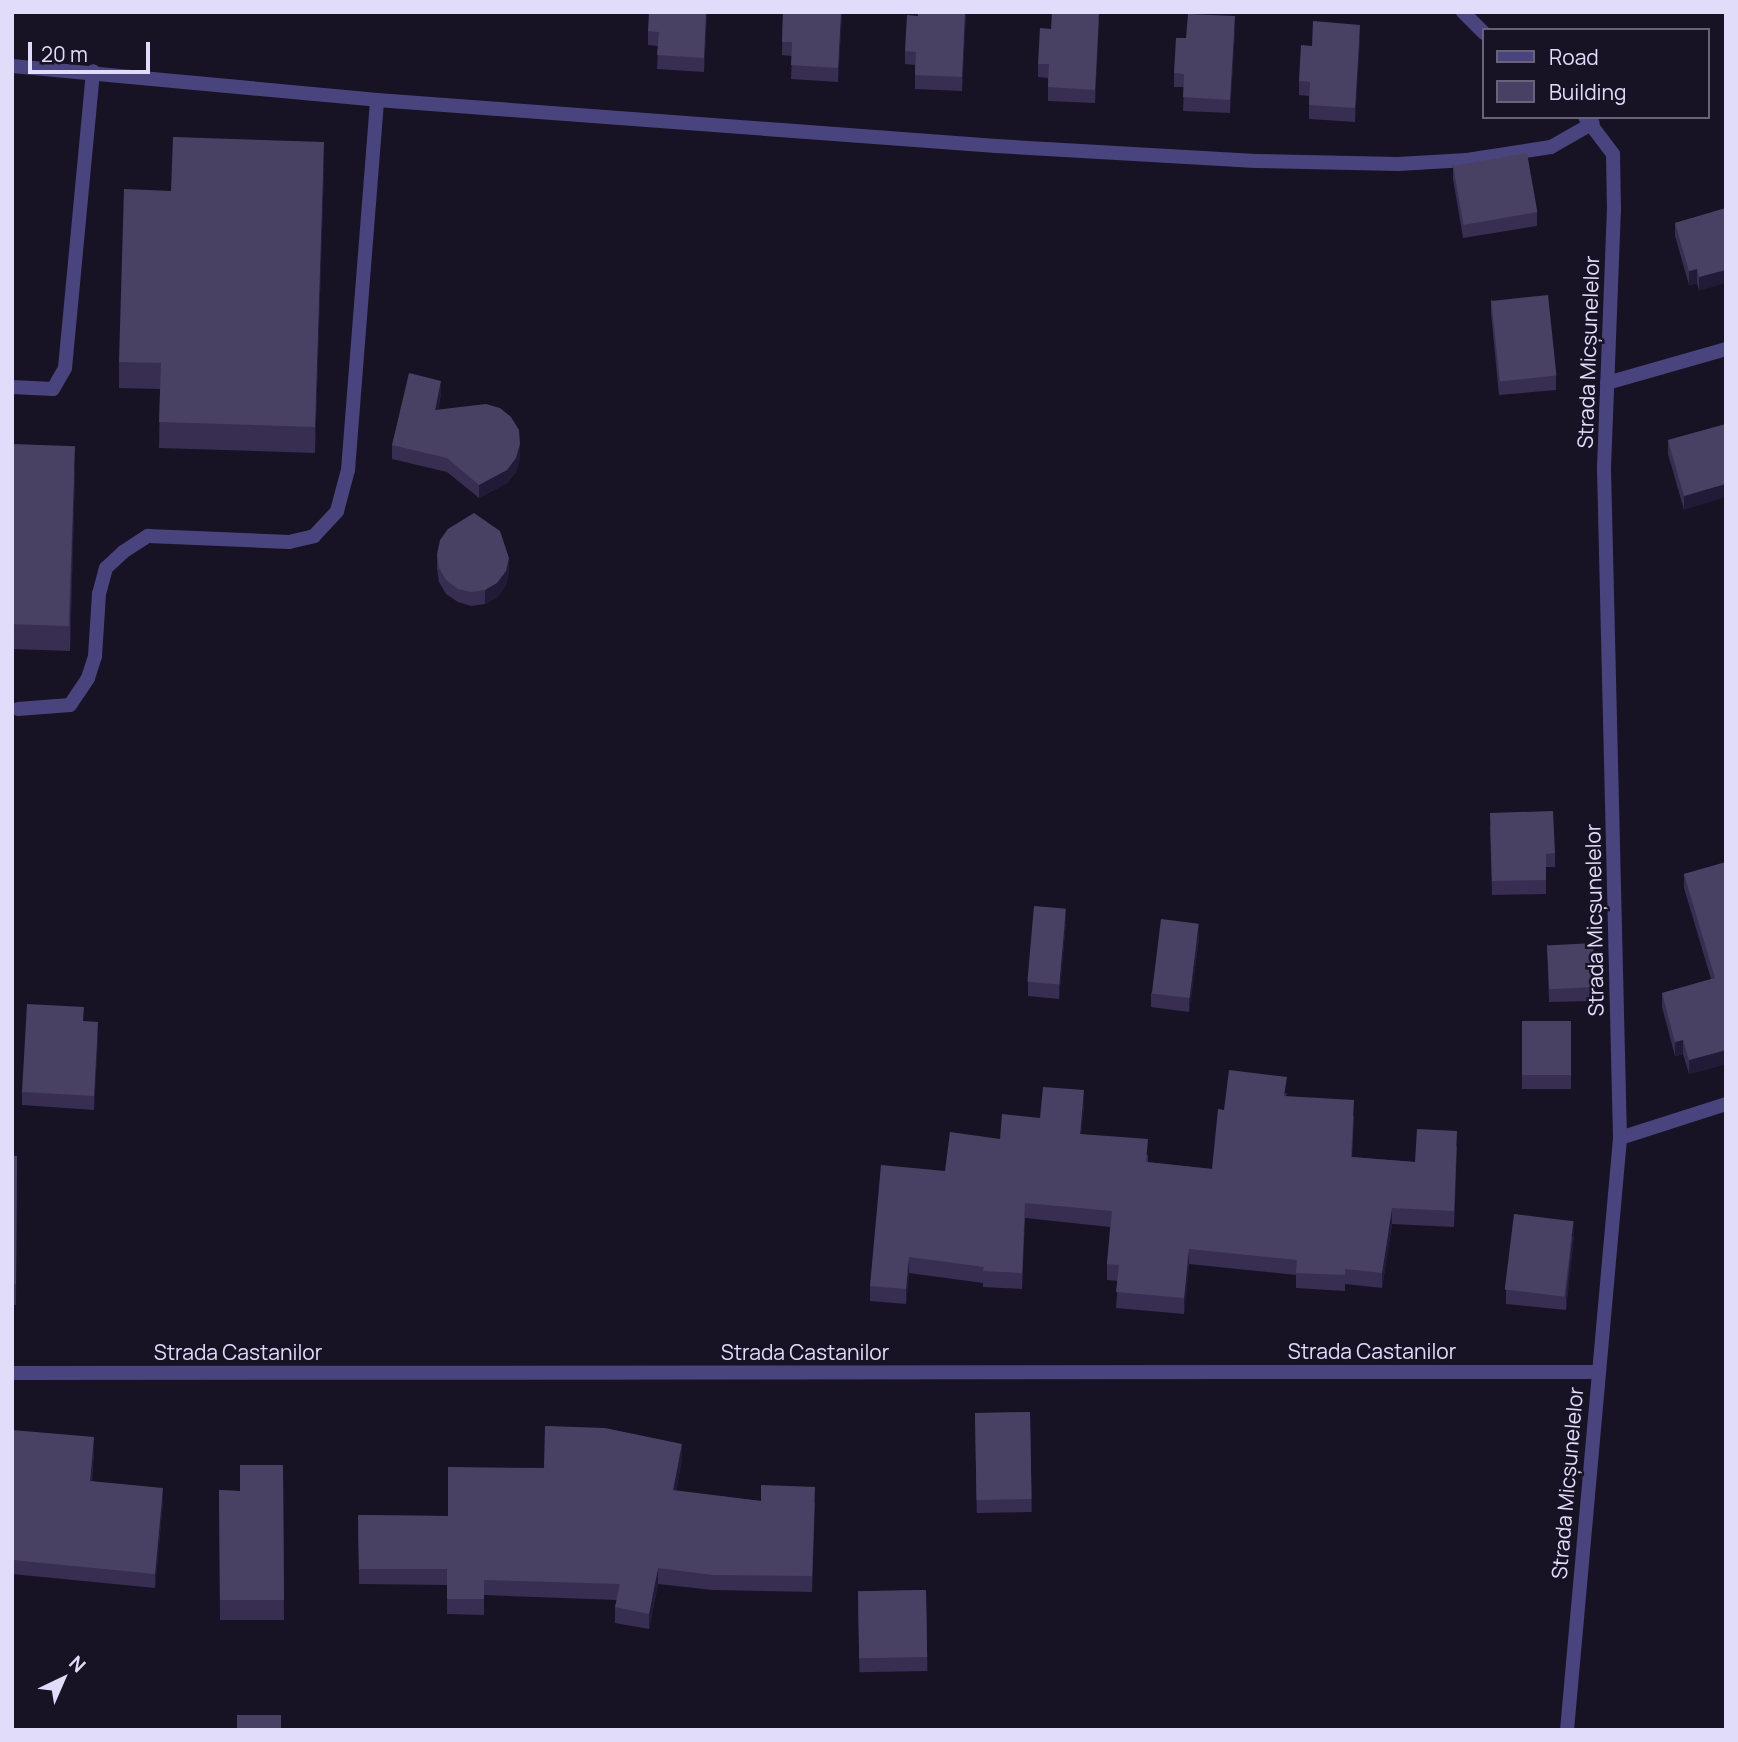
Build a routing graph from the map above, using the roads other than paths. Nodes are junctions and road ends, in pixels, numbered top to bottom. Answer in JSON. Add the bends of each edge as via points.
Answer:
{"nodes":[{"id":1,"x":1463,"y":12,"type":"edge"},
{"id":2,"x":1482,"y":31,"type":"edge"},
{"id":3,"x":12,"y":66,"type":"edge"},
{"id":4,"x":93,"y":71,"type":"junction"},
{"id":5,"x":377,"y":100,"type":"junction"},
{"id":6,"x":1589,"y":120,"type":"edge"},
{"id":7,"x":1726,"y":349,"type":"edge"},
{"id":8,"x":1607,"y":383,"type":"junction"},
{"id":9,"x":12,"y":387,"type":"edge"},
{"id":10,"x":18,"y":709,"type":"dead end"},
{"id":11,"x":1726,"y":1104,"type":"edge"},
{"id":12,"x":1620,"y":1138,"type":"junction"},
{"id":13,"x":1598,"y":1372,"type":"junction"},
{"id":14,"x":12,"y":1373,"type":"edge"},
{"id":15,"x":1567,"y":1730,"type":"edge"}],
"edges":[{"from":1,"to":2,"type":"street"},
{"from":3,"to":4,"type":"street"},
{"from":4,"to":5,"type":"street"},
{"from":4,"to":9,"type":"street","via":[[65,368],[53,389]]},
{"from":5,"to":6,"type":"street","via":[[996,146],[1359,163],[1467,160],[1551,147]]},
{"from":5,"to":10,"type":"street","via":[[348,470],[337,511],[314,536],[289,542],[148,536],[122,552],[106,568],[88,678],[70,705]]},
{"from":6,"to":8,"type":"street","name":"Strada Micșunelelor","via":[[1613,155]]},
{"from":7,"to":8,"type":"street"},
{"from":8,"to":12,"type":"street","name":"Strada Micșunelelor","via":[[1604,468]]},
{"from":11,"to":12,"type":"street"},
{"from":12,"to":13,"type":"street","name":"Strada Micșunelelor"},
{"from":13,"to":14,"type":"street","name":"Strada Castanilor"},
{"from":13,"to":15,"type":"street","name":"Strada Micșunelelor"}]}
